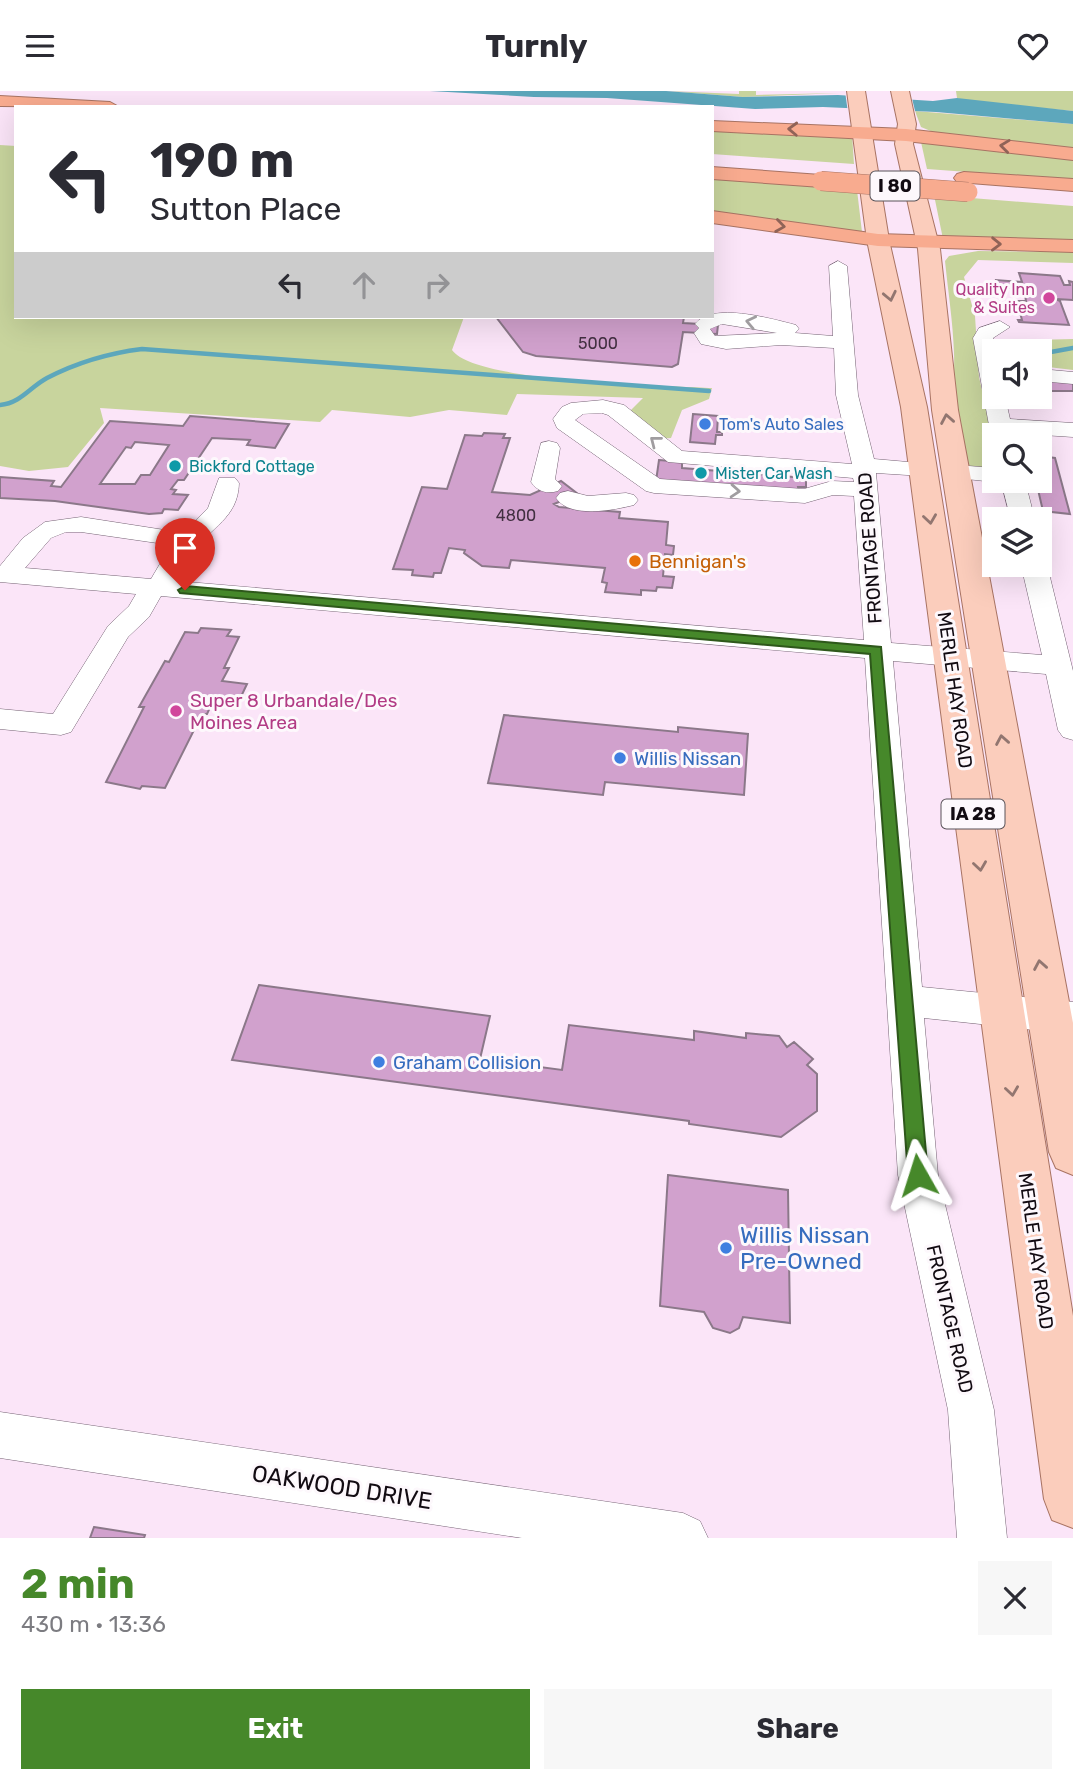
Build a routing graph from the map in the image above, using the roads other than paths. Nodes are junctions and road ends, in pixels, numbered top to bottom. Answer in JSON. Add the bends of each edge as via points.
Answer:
{"nodes":[{"id":1,"x":856,"y":91,"type":"edge"},
{"id":2,"x":900,"y":91,"type":"edge"},
{"id":3,"x":0,"y":101,"type":"edge"},
{"id":4,"x":73,"y":105,"type":"edge"},
{"id":5,"x":860,"y":124,"type":"junction"},
{"id":6,"x":714,"y":126,"type":"edge"},
{"id":7,"x":906,"y":127,"type":"junction"},
{"id":8,"x":1073,"y":154,"type":"edge"},
{"id":9,"x":714,"y":159,"type":"edge"},
{"id":10,"x":714,"y":173,"type":"edge"},
{"id":11,"x":820,"y":174,"type":"junction"},
{"id":12,"x":966,"y":185,"type":"junction"},
{"id":13,"x":1073,"y":185,"type":"edge"},
{"id":14,"x":1073,"y":199,"type":"edge"},
{"id":15,"x":714,"y":217,"type":"edge"},
{"id":16,"x":878,"y":240,"type":"junction"},
{"id":17,"x":928,"y":243,"type":"junction"},
{"id":18,"x":1073,"y":246,"type":"edge"},
{"id":19,"x":838,"y":266,"type":"dead end"},
{"id":20,"x":1000,"y":327,"type":"dead end"},
{"id":21,"x":705,"y":329,"type":"dead end"},
{"id":22,"x":843,"y":338,"type":"junction"},
{"id":23,"x":983,"y":339,"type":"edge"},
{"id":24,"x":1052,"y":376,"type":"edge"},
{"id":25,"x":1073,"y":378,"type":"edge"},
{"id":26,"x":1052,"y":430,"type":"edge"},
{"id":27,"x":1073,"y":430,"type":"edge"},
{"id":28,"x":550,"y":448,"type":"dead end"},
{"id":29,"x":940,"y":470,"type":"junction"},
{"id":30,"x":982,"y":474,"type":"edge"},
{"id":31,"x":864,"y":475,"type":"junction"},
{"id":32,"x":227,"y":483,"type":"dead end"},
{"id":33,"x":626,"y":500,"type":"dead end"},
{"id":34,"x":184,"y":545,"type":"junction"},
{"id":35,"x":4,"y":575,"type":"edge"},
{"id":36,"x":1037,"y":577,"type":"edge"},
{"id":37,"x":156,"y":588,"type":"junction"},
{"id":38,"x":877,"y":650,"type":"junction"},
{"id":39,"x":951,"y":657,"type":"junction"},
{"id":40,"x":989,"y":660,"type":"junction"},
{"id":41,"x":1058,"y":666,"type":"junction"},
{"id":42,"x":0,"y":719,"type":"edge"},
{"id":43,"x":1073,"y":730,"type":"edge"},
{"id":44,"x":903,"y":1000,"type":"junction"},
{"id":45,"x":1000,"y":1011,"type":"junction"},
{"id":46,"x":1061,"y":1017,"type":"edge"},
{"id":47,"x":1073,"y":1152,"type":"edge"},
{"id":48,"x":0,"y":1435,"type":"edge"},
{"id":49,"x":1073,"y":1499,"type":"edge"},
{"id":50,"x":683,"y":1538,"type":"edge"},
{"id":51,"x":982,"y":1538,"type":"edge"}],
"edges":[{"from":1,"to":5,"type":"main road","name":"MERLE HAY ROAD"},
{"from":2,"to":7,"type":"main road","name":"MERLE HAY ROAD"},
{"from":3,"to":4,"type":"highway"},
{"from":5,"to":6,"type":"highway","one_way":true},
{"from":5,"to":7,"type":"highway"},
{"from":5,"to":16,"type":"main road","name":"MERLE HAY ROAD","number":"IA 28"},
{"from":8,"to":7,"type":"highway","one_way":true},
{"from":7,"to":17,"type":"main road","name":"MERLE HAY ROAD","number":"IA 28","via":[[904,144]]},
{"from":9,"to":11,"type":"highway","number":"I 80"},
{"from":10,"to":11,"type":"highway","number":"I 80"},
{"from":11,"to":12,"type":"highway","number":"I 80","bridge":true},
{"from":12,"to":13,"type":"highway","number":"I 80"},
{"from":12,"to":14,"type":"highway","number":"I 80"},
{"from":15,"to":16,"type":"highway","one_way":true},
{"from":16,"to":17,"type":"highway"},
{"from":16,"to":29,"type":"main road","name":"MERLE HAY ROAD","number":"IA 28","one_way":true,"via":[[914,407]]},
{"from":17,"to":18,"type":"highway","one_way":true},
{"from":29,"to":17,"type":"main road","name":"MERLE HAY ROAD","number":"IA 28","one_way":true,"via":[[945,410]]},
{"from":19,"to":22,"type":"street","name":"FRONTAGE ROAD"},
{"from":20,"to":23,"type":"street","via":[[986,332]]},
{"from":21,"to":22,"type":"street","via":[[708,340],[739,344]]},
{"from":22,"to":31,"type":"street","name":"FRONTAGE ROAD","via":[[847,395]]},
{"from":24,"to":25,"type":"street"},
{"from":26,"to":27,"type":"street"},
{"from":28,"to":33,"type":"street","via":[[543,482],[573,502]]},
{"from":29,"to":30,"type":"street"},
{"from":29,"to":31,"type":"street"},
{"from":29,"to":39,"type":"main road","name":"MERLE HAY ROAD","number":"IA 28","one_way":true},
{"from":29,"to":40,"type":"main road","name":"MERLE HAY ROAD","number":"IA 28"},
{"from":31,"to":31,"type":"street","one_way":true,"via":[[676,457],[616,410],[603,406],[579,408],[564,419],[654,486],[805,496]]},
{"from":31,"to":38,"type":"street","name":"FRONTAGE ROAD"},
{"from":32,"to":34,"type":"street","via":[[228,491],[211,522]]},
{"from":34,"to":35,"type":"street","via":[[180,539],[97,524],[61,525],[32,540]]},
{"from":34,"to":37,"type":"street"},
{"from":35,"to":37,"type":"street"},
{"from":36,"to":41,"type":"street"},
{"from":37,"to":38,"type":"street"},
{"from":37,"to":42,"type":"street","via":[[118,632],[61,725]]},
{"from":38,"to":39,"type":"street"},
{"from":38,"to":44,"type":"street","name":"FRONTAGE ROAD"},
{"from":39,"to":40,"type":"street"},
{"from":39,"to":45,"type":"main road","name":"MERLE HAY ROAD","number":"IA 28","one_way":true},
{"from":40,"to":41,"type":"street"},
{"from":46,"to":40,"type":"main road","name":"MERLE HAY ROAD","number":"IA 28","one_way":true},
{"from":41,"to":43,"type":"street"},
{"from":44,"to":45,"type":"street"},
{"from":44,"to":51,"type":"street","name":"FRONTAGE ROAD","via":[[918,1175],[971,1410]]},
{"from":45,"to":46,"type":"street"},
{"from":45,"to":49,"type":"main road","name":"MERLE HAY ROAD","number":"IA 28","one_way":true},
{"from":46,"to":47,"type":"main road","name":"MERLE HAY ROAD","number":"IA 28"},
{"from":48,"to":50,"type":"street","name":"OAKWOOD DRIVE"}]}
